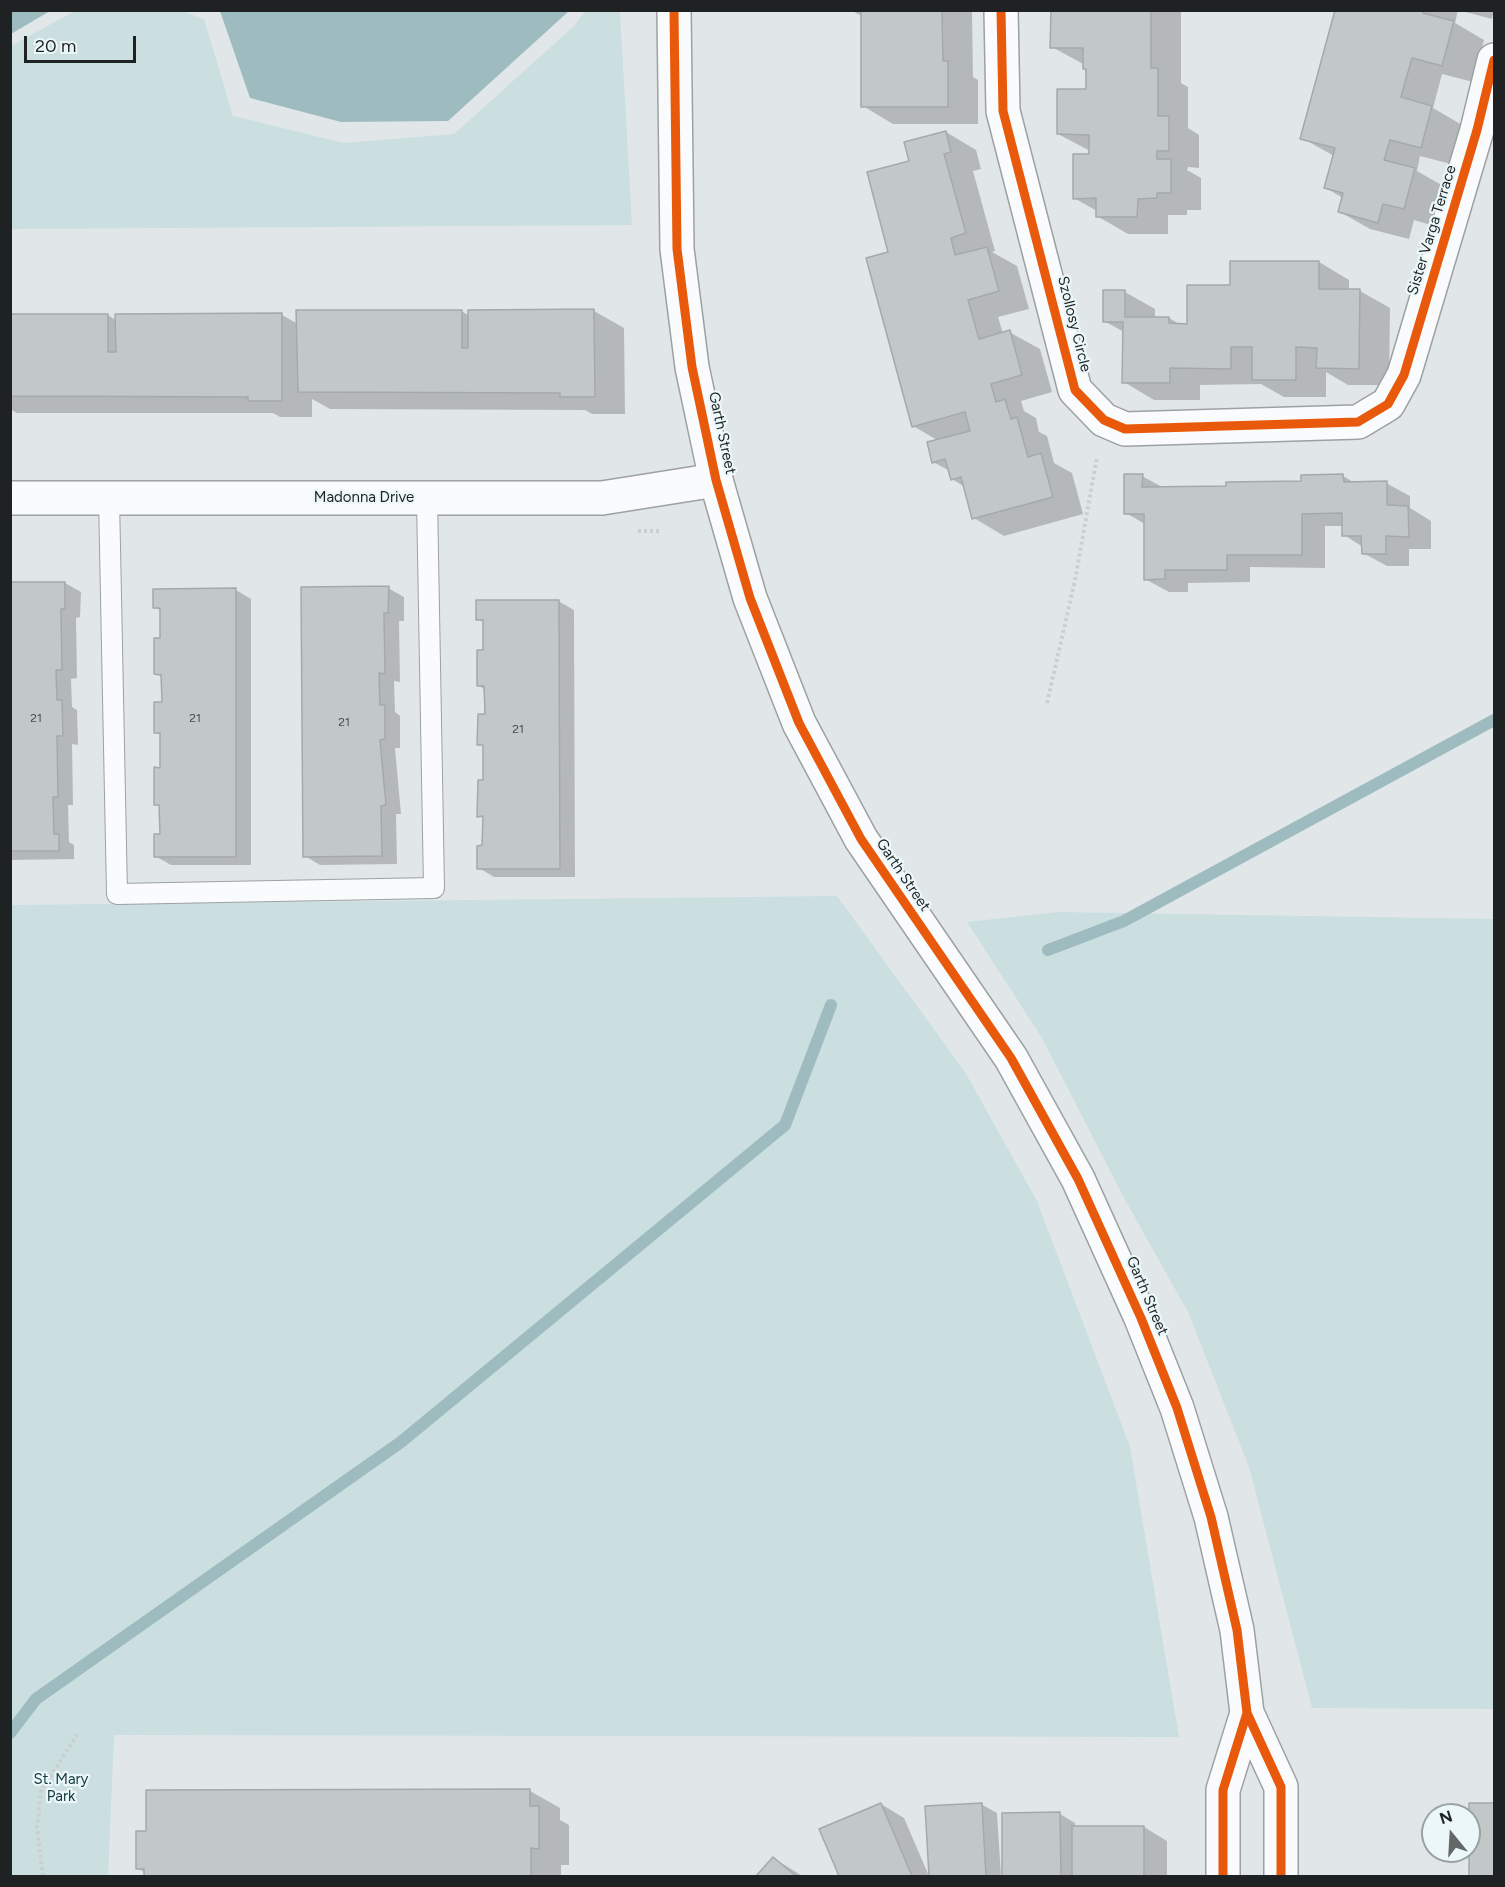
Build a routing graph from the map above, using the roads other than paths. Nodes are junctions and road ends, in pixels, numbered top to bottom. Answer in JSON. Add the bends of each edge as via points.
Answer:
{"nodes":[{"id":1,"x":674,"y":10,"type":"edge"},
{"id":2,"x":1001,"y":10,"type":"edge"},
{"id":3,"x":1494,"y":60,"type":"edge"},
{"id":4,"x":1486,"y":133,"type":"edge"},
{"id":5,"x":1388,"y":404,"type":"joint"},
{"id":6,"x":716,"y":480,"type":"junction"},
{"id":7,"x":10,"y":498,"type":"edge"},
{"id":8,"x":109,"y":498,"type":"junction"},
{"id":9,"x":427,"y":498,"type":"junction"},
{"id":10,"x":1247,"y":1713,"type":"junction"},
{"id":11,"x":1223,"y":1876,"type":"edge"},
{"id":12,"x":1281,"y":1876,"type":"edge"}],
"edges":[{"from":1,"to":6,"type":"street","name":"Garth Street","via":[[677,249],[692,367]]},
{"from":2,"to":5,"type":"street","name":"Szollosy Circle","via":[[1003,111],[1075,390],[1104,420],[1125,429],[1358,422]]},
{"from":3,"to":4,"type":"street","name":"Sister Varga Terrace"},
{"from":4,"to":5,"type":"street","name":"Sister Varga Terrace","via":[[1404,375]]},
{"from":6,"to":9,"type":"street","name":"Madonna Drive","via":[[602,498]]},
{"from":6,"to":10,"type":"street","name":"Garth Street","via":[[750,598],[799,723],[861,839],[1011,1058],[1078,1179],[1137,1308],[1177,1408],[1211,1517],[1237,1630]]},
{"from":7,"to":8,"type":"street","name":"Madonna Drive"},
{"from":8,"to":9,"type":"street","name":"Madonna Drive"},
{"from":8,"to":9,"type":"lane","via":[[117,894],[434,888]]},
{"from":10,"to":11,"type":"street","name":"Garth Street","via":[[1223,1790]]},
{"from":10,"to":12,"type":"street","name":"Garth Street","via":[[1281,1787]]}]}
